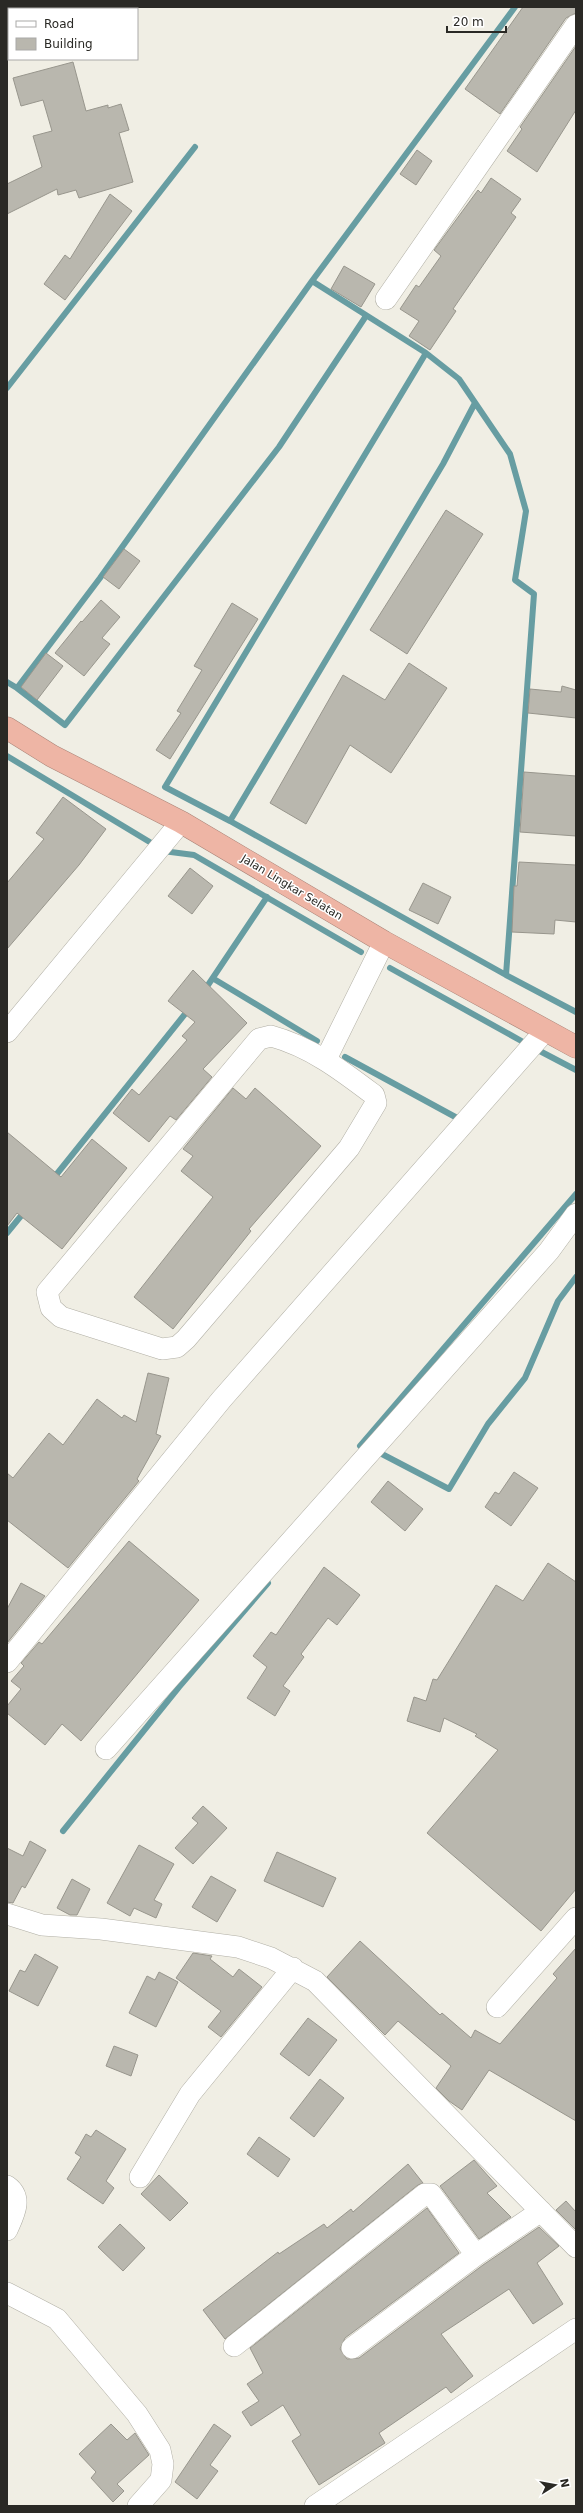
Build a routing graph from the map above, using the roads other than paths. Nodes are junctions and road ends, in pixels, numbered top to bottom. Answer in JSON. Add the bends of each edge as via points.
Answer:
{"nodes":[{"id":1,"x":576,"y":25,"type":"edge"},
{"id":2,"x":386,"y":299,"type":"dead end"},
{"id":3,"x":7,"y":728,"type":"edge"},
{"id":4,"x":181,"y":822,"type":"junction"},
{"id":5,"x":384,"y":942,"type":"junction"},
{"id":6,"x":545,"y":1031,"type":"junction"},
{"id":7,"x":7,"y":1032,"type":"edge"},
{"id":8,"x":576,"y":1047,"type":"edge"},
{"id":9,"x":326,"y":1059,"type":"junction"},
{"id":10,"x":576,"y":1214,"type":"edge"},
{"id":11,"x":7,"y":1662,"type":"edge"},
{"id":12,"x":106,"y":1749,"type":"dead end"},
{"id":13,"x":7,"y":1914,"type":"edge"},
{"id":14,"x":576,"y":1918,"type":"edge"},
{"id":15,"x":293,"y":1968,"type":"junction"},
{"id":16,"x":497,"y":2007,"type":"dead end"},
{"id":17,"x":140,"y":2177,"type":"dead end"},
{"id":18,"x":7,"y":2186,"type":"edge"},
{"id":19,"x":541,"y":2211,"type":"junction"},
{"id":20,"x":7,"y":2230,"type":"edge"},
{"id":21,"x":576,"y":2247,"type":"edge"},
{"id":22,"x":476,"y":2255,"type":"junction"},
{"id":23,"x":7,"y":2293,"type":"edge"},
{"id":24,"x":576,"y":2329,"type":"edge"},
{"id":25,"x":234,"y":2346,"type":"dead end"},
{"id":26,"x":352,"y":2348,"type":"dead end"},
{"id":27,"x":138,"y":2506,"type":"edge"},
{"id":28,"x":315,"y":2506,"type":"edge"}],
"edges":[{"from":1,"to":2,"type":"street"},
{"from":3,"to":4,"type":"highway","name":"Jalan Lingkar Selatan","via":[[52,756]]},
{"from":4,"to":5,"type":"highway","name":"Jalan Lingkar Selatan"},
{"from":4,"to":7,"type":"street"},
{"from":5,"to":6,"type":"highway","name":"Jalan Lingkar Selatan"},
{"from":5,"to":9,"type":"street"},
{"from":6,"to":8,"type":"highway","name":"Jalan Lingkar Selatan"},
{"from":6,"to":11,"type":"street","via":[[221,1400]]},
{"from":9,"to":9,"type":"street","via":[[374,1095],[376,1103],[349,1148],[186,1339],[177,1347],[162,1349],[61,1317],[51,1308],[47,1292],[259,1039],[271,1036],[294,1042]]},
{"from":10,"to":12,"type":"street","via":[[549,1251]]},
{"from":13,"to":15,"type":"street","via":[[42,1925],[101,1929],[238,1947]]},
{"from":14,"to":16,"type":"street"},
{"from":15,"to":17,"type":"street","via":[[190,2094]]},
{"from":15,"to":19,"type":"street","via":[[315,1981]]},
{"from":18,"to":20,"type":"street","via":[[16,2198],[17,2207]]},
{"from":19,"to":21,"type":"street"},
{"from":19,"to":22,"type":"street"},
{"from":22,"to":25,"type":"street","via":[[431,2194],[425,2194]]},
{"from":22,"to":26,"type":"street"},
{"from":23,"to":27,"type":"street","via":[[57,2319],[137,2414],[160,2450],[163,2464],[161,2480]]},
{"from":24,"to":28,"type":"street"}]}
